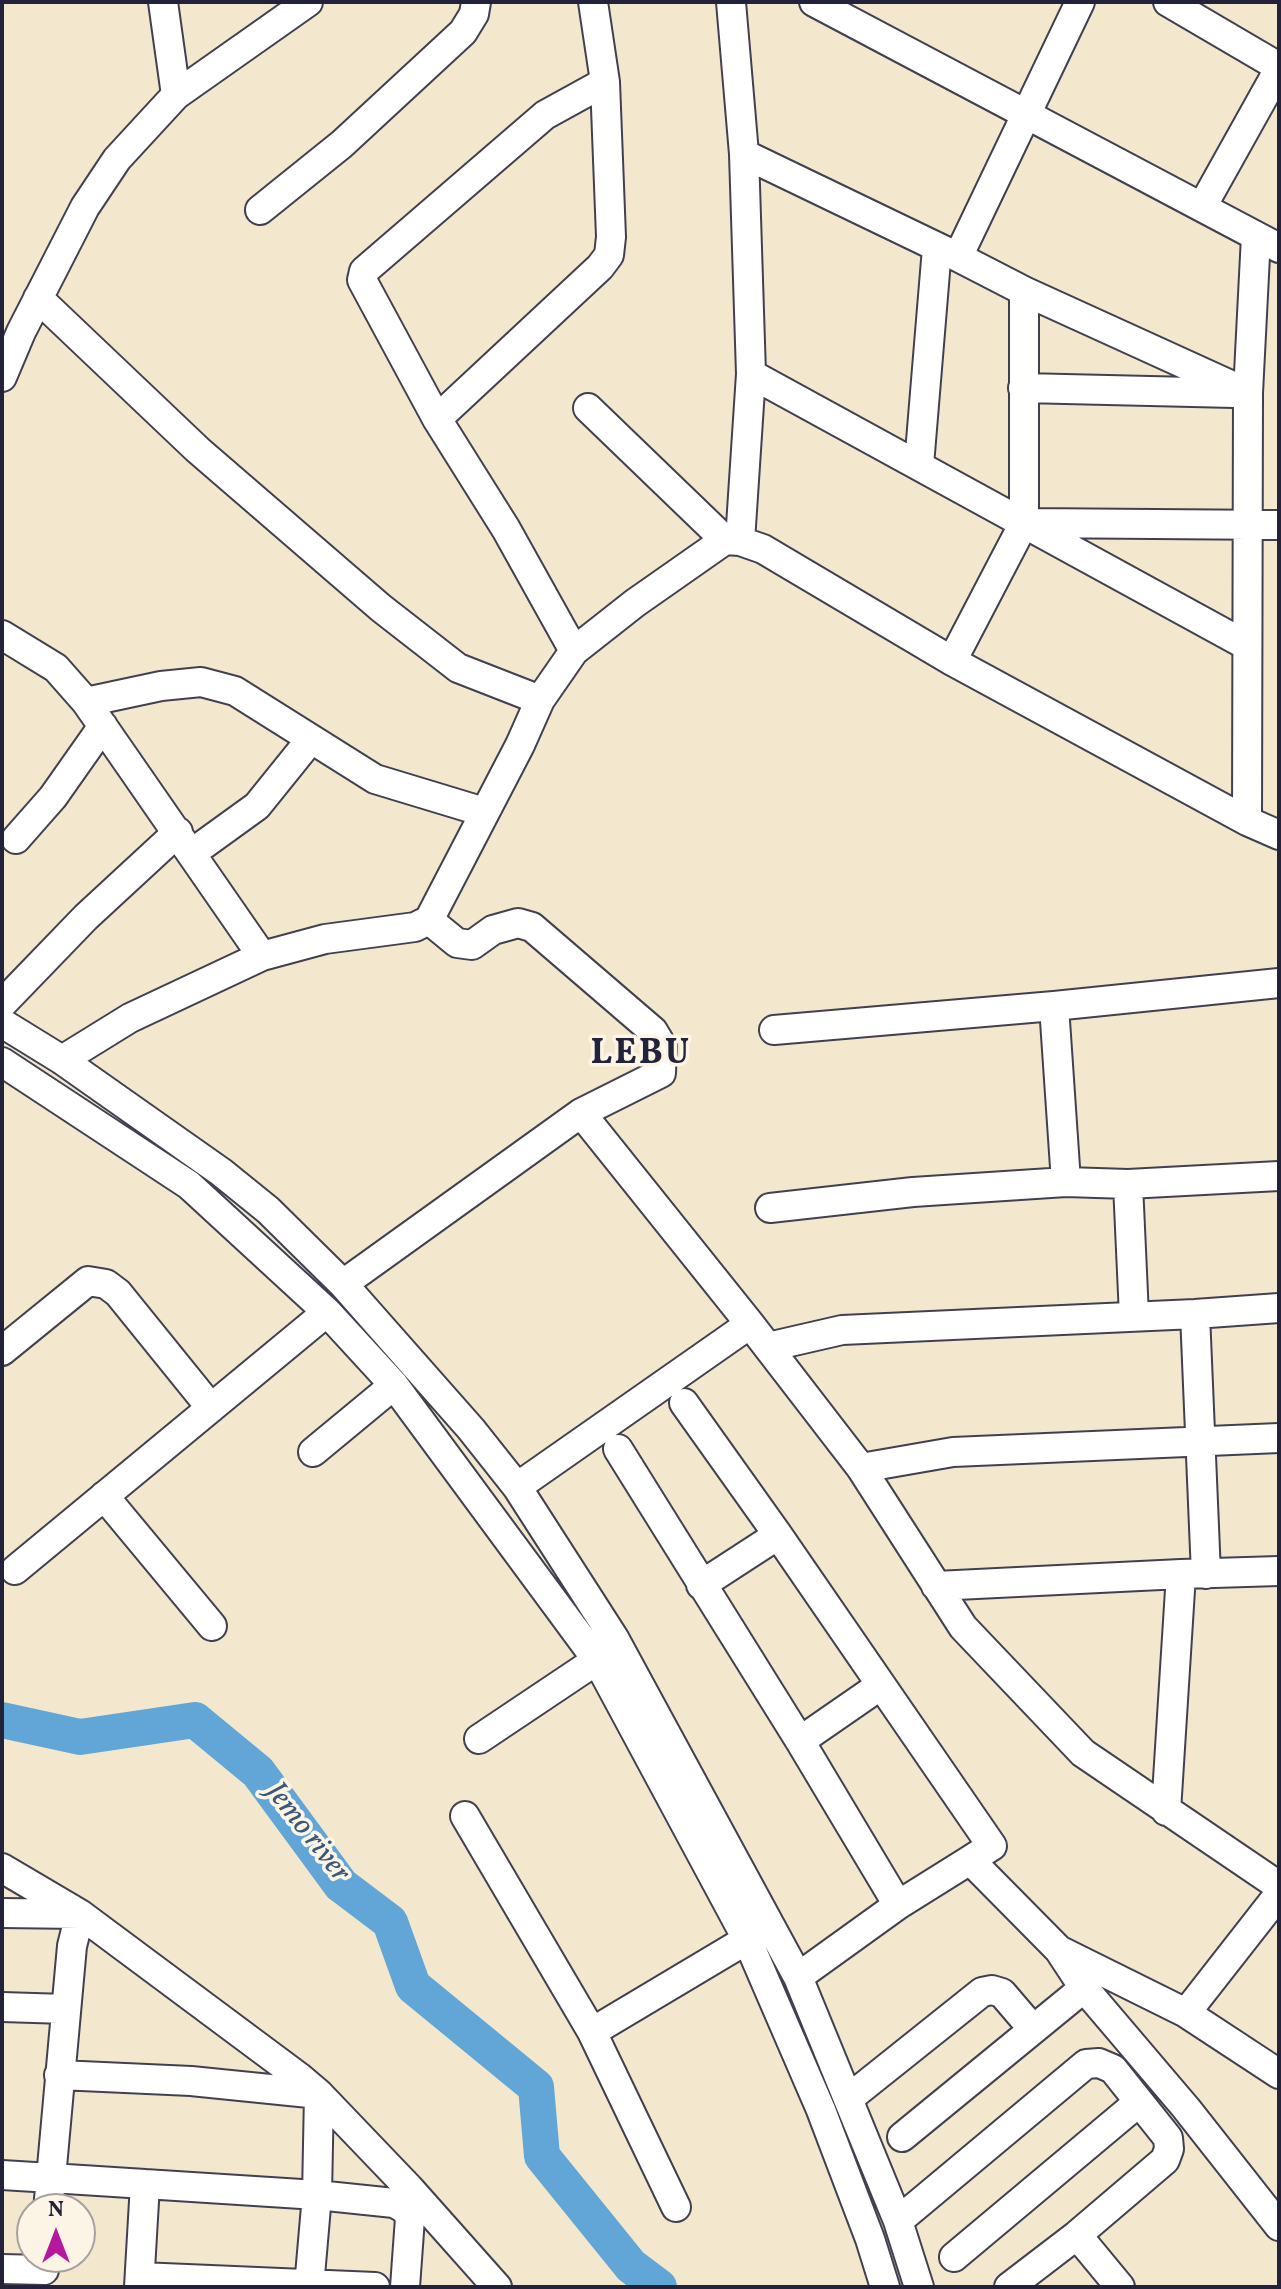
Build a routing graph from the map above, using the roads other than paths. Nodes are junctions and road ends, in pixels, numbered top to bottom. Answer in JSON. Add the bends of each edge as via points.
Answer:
{"nodes":[{"id":1,"x":163,"y":2,"type":"edge"},
{"id":2,"x":308,"y":2,"type":"edge"},
{"id":3,"x":476,"y":2,"type":"edge"},
{"id":4,"x":593,"y":2,"type":"edge"},
{"id":5,"x":731,"y":2,"type":"edge"},
{"id":6,"x":814,"y":2,"type":"edge"},
{"id":7,"x":1080,"y":2,"type":"edge"},
{"id":8,"x":1168,"y":2,"type":"edge"},
{"id":9,"x":1279,"y":68,"type":"edge"},
{"id":10,"x":605,"y":82,"type":"junction"},
{"id":11,"x":176,"y":95,"type":"junction"},
{"id":12,"x":1027,"y":116,"type":"junction"},
{"id":13,"x":744,"y":154,"type":"junction"},
{"id":14,"x":1202,"y":207,"type":"junction"},
{"id":15,"x":260,"y":210,"type":"dead end"},
{"id":16,"x":1267,"y":242,"type":"edge"},
{"id":17,"x":948,"y":252,"type":"junction"},
{"id":18,"x":1024,"y":291,"type":"junction"},
{"id":19,"x":38,"y":298,"type":"junction"},
{"id":20,"x":3,"y":372,"type":"edge"},
{"id":21,"x":751,"y":374,"type":"junction"},
{"id":22,"x":1023,"y":388,"type":"junction"},
{"id":23,"x":1248,"y":393,"type":"junction"},
{"id":24,"x":588,"y":408,"type":"dead end"},
{"id":25,"x":437,"y":419,"type":"junction"},
{"id":26,"x":919,"y":465,"type":"junction"},
{"id":27,"x":1024,"y":523,"type":"junction"},
{"id":28,"x":1247,"y":523,"type":"junction"},
{"id":29,"x":1279,"y":525,"type":"edge"},
{"id":30,"x":732,"y":540,"type":"junction"},
{"id":31,"x":2,"y":635,"type":"edge"},
{"id":32,"x":1246,"y":645,"type":"junction"},
{"id":33,"x":574,"y":651,"type":"junction"},
{"id":34,"x":952,"y":661,"type":"junction"},
{"id":35,"x":540,"y":700,"type":"junction"},
{"id":36,"x":86,"y":702,"type":"junction"},
{"id":37,"x":103,"y":726,"type":"junction"},
{"id":38,"x":311,"y":739,"type":"junction"},
{"id":39,"x":484,"y":812,"type":"junction"},
{"id":40,"x":1247,"y":821,"type":"junction"},
{"id":41,"x":1279,"y":835,"type":"edge"},
{"id":42,"x":16,"y":839,"type":"dead end"},
{"id":43,"x":185,"y":842,"type":"junction"},
{"id":44,"x":429,"y":920,"type":"junction"},
{"id":45,"x":262,"y":956,"type":"junction"},
{"id":46,"x":1279,"y":983,"type":"edge"},
{"id":47,"x":2,"y":1004,"type":"edge"},
{"id":48,"x":1054,"y":1006,"type":"junction"},
{"id":49,"x":2,"y":1023,"type":"edge"},
{"id":50,"x":774,"y":1030,"type":"dead end"},
{"id":51,"x":62,"y":1060,"type":"junction"},
{"id":52,"x":2,"y":1062,"type":"edge"},
{"id":53,"x":581,"y":1113,"type":"junction"},
{"id":54,"x":1279,"y":1176,"type":"edge"},
{"id":55,"x":1066,"y":1182,"type":"junction"},
{"id":56,"x":1128,"y":1184,"type":"junction"},
{"id":57,"x":770,"y":1208,"type":"dead end"},
{"id":58,"x":343,"y":1284,"type":"junction"},
{"id":59,"x":1279,"y":1308,"type":"edge"},
{"id":60,"x":327,"y":1312,"type":"junction"},
{"id":61,"x":1195,"y":1314,"type":"junction"},
{"id":62,"x":1134,"y":1316,"type":"junction"},
{"id":63,"x":750,"y":1324,"type":"junction"},
{"id":64,"x":768,"y":1347,"type":"junction"},
{"id":65,"x":2,"y":1351,"type":"edge"},
{"id":66,"x":394,"y":1385,"type":"junction"},
{"id":67,"x":684,"y":1403,"type":"dead end"},
{"id":68,"x":211,"y":1408,"type":"junction"},
{"id":69,"x":1279,"y":1438,"type":"edge"},
{"id":70,"x":1201,"y":1440,"type":"junction"},
{"id":71,"x":618,"y":1449,"type":"dead end"},
{"id":72,"x":313,"y":1452,"type":"dead end"},
{"id":73,"x":861,"y":1468,"type":"junction"},
{"id":74,"x":517,"y":1487,"type":"junction"},
{"id":75,"x":104,"y":1496,"type":"junction"},
{"id":76,"x":778,"y":1535,"type":"junction"},
{"id":77,"x":15,"y":1570,"type":"dead end"},
{"id":78,"x":1279,"y":1571,"type":"edge"},
{"id":79,"x":1194,"y":1574,"type":"junction"},
{"id":80,"x":701,"y":1585,"type":"junction"},
{"id":81,"x":936,"y":1586,"type":"junction"},
{"id":82,"x":212,"y":1626,"type":"dead end"},
{"id":83,"x":597,"y":1660,"type":"junction"},
{"id":84,"x":881,"y":1685,"type":"junction"},
{"id":85,"x":479,"y":1739,"type":"dead end"},
{"id":86,"x":800,"y":1741,"type":"junction"},
{"id":87,"x":1166,"y":1811,"type":"junction"},
{"id":88,"x":465,"y":1816,"type":"dead end"},
{"id":89,"x":970,"y":1860,"type":"junction"},
{"id":90,"x":2,"y":1868,"type":"edge"},
{"id":91,"x":1279,"y":1886,"type":"edge"},
{"id":92,"x":1279,"y":1894,"type":"edge"},
{"id":93,"x":898,"y":1905,"type":"junction"},
{"id":94,"x":2,"y":1913,"type":"edge"},
{"id":95,"x":80,"y":1914,"type":"junction"},
{"id":96,"x":759,"y":1932,"type":"junction"},
{"id":97,"x":1059,"y":1950,"type":"junction"},
{"id":98,"x":798,"y":1977,"type":"junction"},
{"id":99,"x":1084,"y":1988,"type":"junction"},
{"id":100,"x":2,"y":2007,"type":"edge"},
{"id":101,"x":66,"y":2009,"type":"junction"},
{"id":102,"x":1186,"y":2013,"type":"junction"},
{"id":103,"x":1032,"y":2028,"type":"junction"},
{"id":104,"x":592,"y":2032,"type":"junction"},
{"id":105,"x":1279,"y":2074,"type":"edge"},
{"id":106,"x":59,"y":2075,"type":"junction"},
{"id":107,"x":319,"y":2094,"type":"junction"},
{"id":108,"x":848,"y":2099,"type":"junction"},
{"id":109,"x":1139,"y":2102,"type":"junction"},
{"id":110,"x":902,"y":2137,"type":"dead end"},
{"id":111,"x":2,"y":2175,"type":"edge"},
{"id":112,"x":51,"y":2178,"type":"junction"},
{"id":113,"x":145,"y":2184,"type":"junction"},
{"id":114,"x":50,"y":2193,"type":"edge"},
{"id":115,"x":317,"y":2195,"type":"junction"},
{"id":116,"x":407,"y":2199,"type":"junction"},
{"id":117,"x":676,"y":2207,"type":"dead end"},
{"id":118,"x":898,"y":2221,"type":"junction"},
{"id":119,"x":1279,"y":2226,"type":"edge"},
{"id":120,"x":1077,"y":2235,"type":"junction"},
{"id":121,"x":954,"y":2257,"type":"dead end"},
{"id":122,"x":140,"y":2282,"type":"edge"},
{"id":123,"x":213,"y":2284,"type":"edge"},
{"id":124,"x":309,"y":2286,"type":"edge"},
{"id":125,"x":375,"y":2287,"type":"edge"},
{"id":126,"x":405,"y":2287,"type":"edge"},
{"id":127,"x":497,"y":2287,"type":"edge"},
{"id":128,"x":885,"y":2287,"type":"edge"},
{"id":129,"x":919,"y":2287,"type":"edge"},
{"id":130,"x":1009,"y":2287,"type":"edge"},
{"id":131,"x":1120,"y":2287,"type":"edge"}],
"edges":[{"from":1,"to":11,"type":"street"},
{"from":2,"to":11,"type":"street"},
{"from":3,"to":15,"type":"street","via":[[463,32],[419,75]]},
{"from":4,"to":10,"type":"street"},
{"from":5,"to":13,"type":"street"},
{"from":6,"to":12,"type":"street"},
{"from":7,"to":12,"type":"street"},
{"from":8,"to":9,"type":"street"},
{"from":9,"to":14,"type":"street"},
{"from":10,"to":25,"type":"street","via":[[609,255]]},
{"from":10,"to":25,"type":"street","via":[[545,115],[364,271],[364,289]]},
{"from":11,"to":19,"type":"street","via":[[117,159],[85,207]]},
{"from":12,"to":14,"type":"street"},
{"from":12,"to":17,"type":"street"},
{"from":13,"to":17,"type":"street"},
{"from":13,"to":21,"type":"street"},
{"from":14,"to":16,"type":"street"},
{"from":16,"to":23,"type":"street"},
{"from":17,"to":18,"type":"street"},
{"from":17,"to":26,"type":"street"},
{"from":18,"to":22,"type":"street"},
{"from":18,"to":23,"type":"street"},
{"from":19,"to":20,"type":"street"},
{"from":19,"to":35,"type":"street","via":[[198,450],[381,608],[458,668]]},
{"from":21,"to":26,"type":"street"},
{"from":21,"to":30,"type":"street"},
{"from":22,"to":23,"type":"street"},
{"from":22,"to":27,"type":"street"},
{"from":23,"to":28,"type":"street"},
{"from":24,"to":30,"type":"street"},
{"from":25,"to":33,"type":"street"},
{"from":26,"to":27,"type":"street"},
{"from":27,"to":28,"type":"street"},
{"from":27,"to":32,"type":"street"},
{"from":27,"to":34,"type":"street"},
{"from":28,"to":29,"type":"street"},
{"from":28,"to":32,"type":"street"},
{"from":30,"to":33,"type":"street","via":[[635,603]]},
{"from":30,"to":34,"type":"street","via":[[763,549]]},
{"from":31,"to":36,"type":"street","via":[[56,668]]},
{"from":32,"to":40,"type":"street"},
{"from":33,"to":35,"type":"street"},
{"from":34,"to":40,"type":"street"},
{"from":35,"to":39,"type":"street"},
{"from":36,"to":37,"type":"street"},
{"from":36,"to":38,"type":"street","via":[[201,682],[235,691]]},
{"from":37,"to":42,"type":"street"},
{"from":37,"to":43,"type":"street"},
{"from":38,"to":39,"type":"street","via":[[375,779]]},
{"from":38,"to":43,"type":"street","via":[[257,806]]},
{"from":39,"to":44,"type":"street"},
{"from":40,"to":41,"type":"street"},
{"from":43,"to":45,"type":"street"},
{"from":43,"to":47,"type":"street","via":[[86,917]]},
{"from":44,"to":45,"type":"street"},
{"from":44,"to":53,"type":"street","via":[[457,943],[472,945],[493,930],[518,923],[532,927],[653,1031],[662,1046],[661,1073]]},
{"from":45,"to":51,"type":"street","via":[[130,1018]]},
{"from":46,"to":48,"type":"street"},
{"from":48,"to":50,"type":"street"},
{"from":48,"to":55,"type":"street"},
{"from":49,"to":51,"type":"street"},
{"from":51,"to":58,"type":"street","via":[[221,1172]]},
{"from":52,"to":60,"type":"street","via":[[189,1185]]},
{"from":53,"to":58,"type":"street"},
{"from":53,"to":63,"type":"street"},
{"from":54,"to":56,"type":"street"},
{"from":55,"to":56,"type":"street"},
{"from":55,"to":57,"type":"street"},
{"from":56,"to":62,"type":"street"},
{"from":58,"to":74,"type":"street"},
{"from":59,"to":61,"type":"street"},
{"from":60,"to":66,"type":"street"},
{"from":60,"to":68,"type":"street"},
{"from":61,"to":62,"type":"street"},
{"from":61,"to":70,"type":"street"},
{"from":62,"to":64,"type":"street","via":[[842,1330]]},
{"from":63,"to":64,"type":"street"},
{"from":63,"to":74,"type":"street"},
{"from":64,"to":73,"type":"street"},
{"from":65,"to":68,"type":"street","via":[[88,1281],[106,1284]]},
{"from":66,"to":72,"type":"street"},
{"from":66,"to":83,"type":"street"},
{"from":67,"to":76,"type":"street"},
{"from":68,"to":75,"type":"street"},
{"from":69,"to":70,"type":"street"},
{"from":70,"to":73,"type":"street","via":[[953,1452]]},
{"from":70,"to":79,"type":"street"},
{"from":71,"to":80,"type":"street"},
{"from":73,"to":81,"type":"street"},
{"from":74,"to":96,"type":"street","via":[[614,1638]]},
{"from":75,"to":77,"type":"street"},
{"from":75,"to":82,"type":"street"},
{"from":76,"to":80,"type":"street"},
{"from":76,"to":84,"type":"street"},
{"from":78,"to":79,"type":"street"},
{"from":79,"to":81,"type":"street"},
{"from":79,"to":87,"type":"street"},
{"from":80,"to":86,"type":"street"},
{"from":81,"to":87,"type":"street","via":[[963,1627],[1083,1753]]},
{"from":83,"to":85,"type":"street"},
{"from":83,"to":96,"type":"street"},
{"from":84,"to":86,"type":"street"},
{"from":84,"to":89,"type":"street","via":[[992,1846]]},
{"from":86,"to":93,"type":"street"},
{"from":87,"to":91,"type":"street"},
{"from":88,"to":104,"type":"street"},
{"from":89,"to":93,"type":"street"},
{"from":89,"to":97,"type":"street"},
{"from":90,"to":95,"type":"street"},
{"from":92,"to":102,"type":"street"},
{"from":93,"to":98,"type":"street"},
{"from":94,"to":95,"type":"street"},
{"from":95,"to":101,"type":"street"},
{"from":95,"to":107,"type":"street"},
{"from":96,"to":98,"type":"street"},
{"from":96,"to":104,"type":"street"},
{"from":96,"to":128,"type":"street"},
{"from":97,"to":99,"type":"street"},
{"from":97,"to":102,"type":"street"},
{"from":98,"to":108,"type":"street"},
{"from":99,"to":103,"type":"street"},
{"from":99,"to":119,"type":"street"},
{"from":100,"to":101,"type":"street"},
{"from":101,"to":106,"type":"street"},
{"from":102,"to":105,"type":"street"},
{"from":103,"to":108,"type":"street","via":[[1002,1993],[982,1992]]},
{"from":103,"to":110,"type":"street"},
{"from":104,"to":117,"type":"street"},
{"from":106,"to":107,"type":"street"},
{"from":106,"to":112,"type":"street"},
{"from":107,"to":115,"type":"street"},
{"from":107,"to":116,"type":"street"},
{"from":108,"to":118,"type":"street"},
{"from":109,"to":118,"type":"street","via":[[1113,2069],[1086,2064]]},
{"from":109,"to":120,"type":"street","via":[[1168,2138],[1165,2160]]},
{"from":109,"to":121,"type":"street"},
{"from":111,"to":112,"type":"street"},
{"from":112,"to":113,"type":"street"},
{"from":112,"to":114,"type":"street"},
{"from":113,"to":115,"type":"street"},
{"from":113,"to":122,"type":"street"},
{"from":115,"to":116,"type":"street","via":[[394,2203]]},
{"from":115,"to":124,"type":"street"},
{"from":116,"to":126,"type":"street"},
{"from":116,"to":127,"type":"street"},
{"from":118,"to":129,"type":"street"},
{"from":120,"to":130,"type":"street"},
{"from":120,"to":131,"type":"street"},
{"from":122,"to":123,"type":"street"},
{"from":123,"to":124,"type":"street"},
{"from":124,"to":125,"type":"street"}]}
